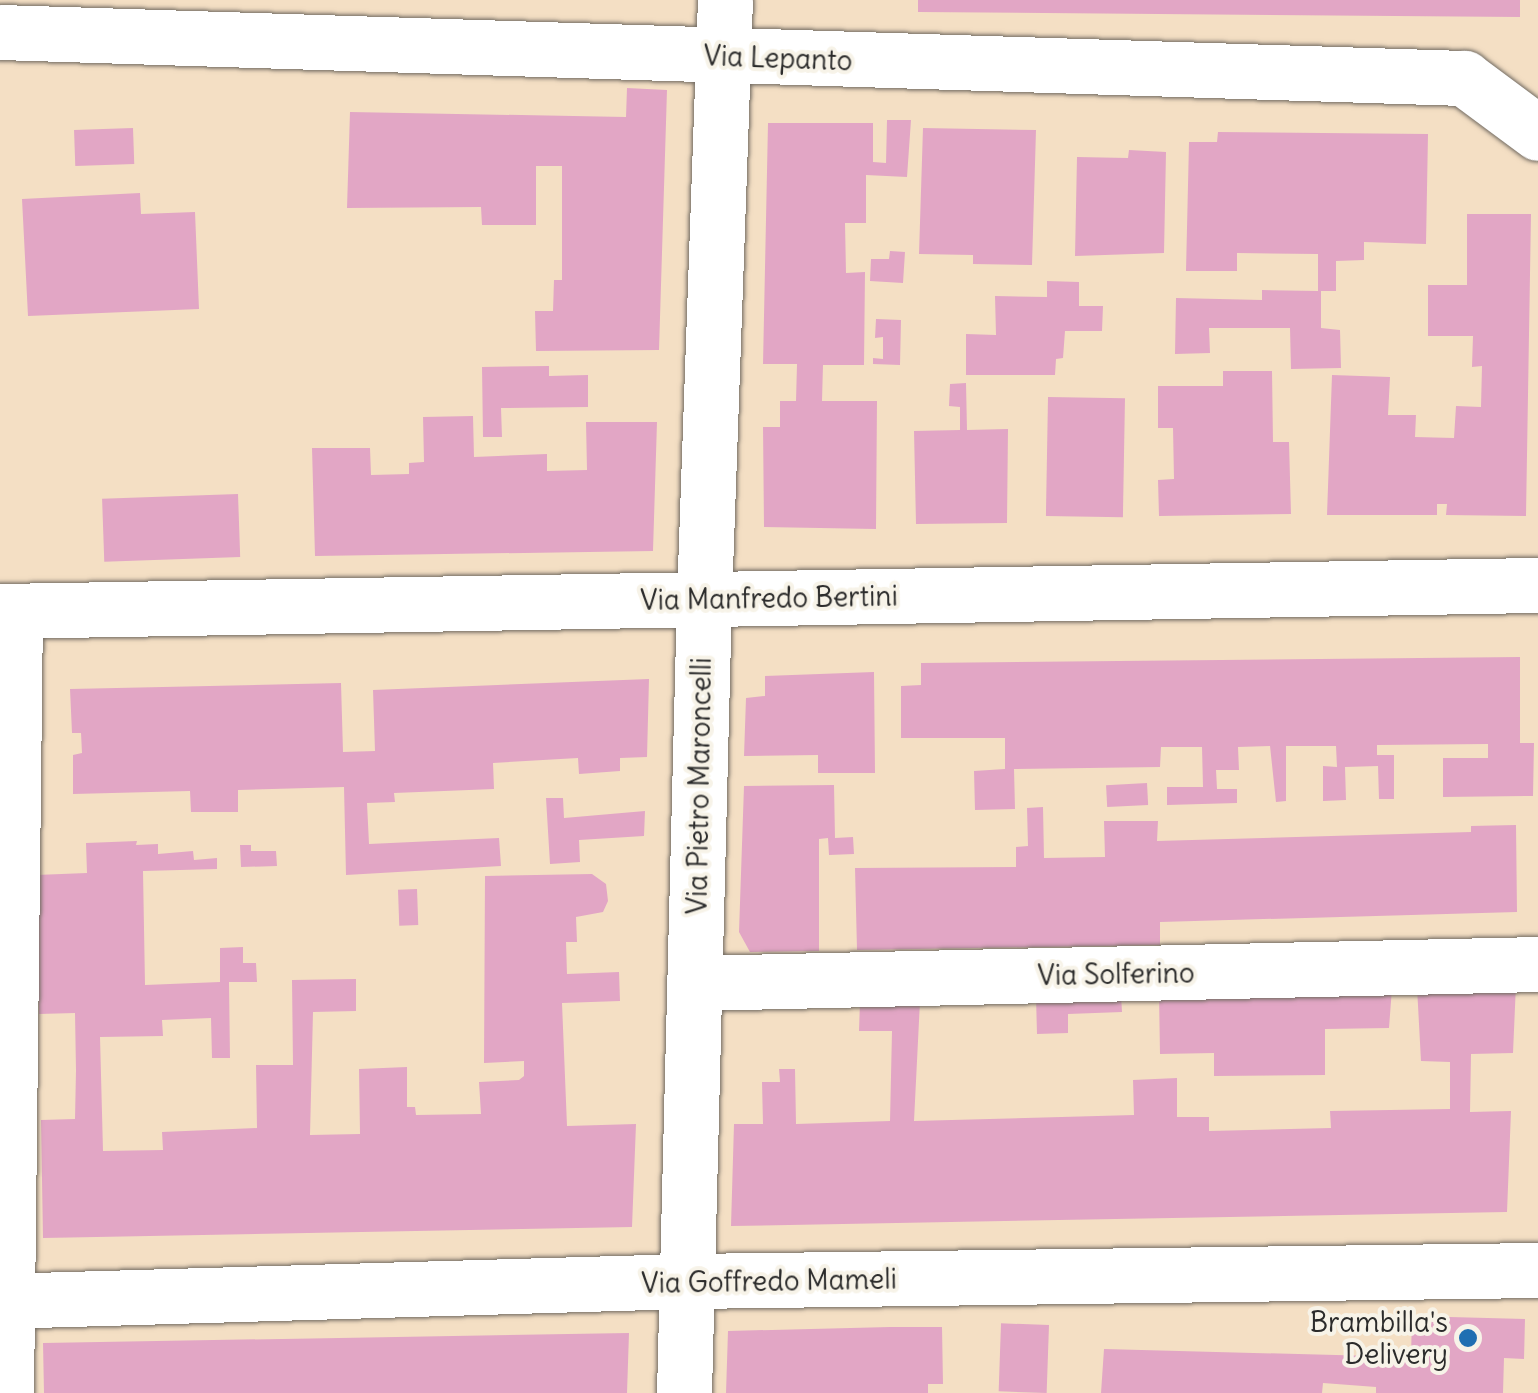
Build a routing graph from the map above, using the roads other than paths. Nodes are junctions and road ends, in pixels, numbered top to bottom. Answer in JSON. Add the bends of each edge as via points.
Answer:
{"nodes":[{"id":1,"x":725,"y":0,"type":"edge"},
{"id":2,"x":0,"y":32,"type":"edge"},
{"id":3,"x":723,"y":56,"type":"junction"},
{"id":4,"x":1538,"y":133,"type":"edge"},
{"id":5,"x":1538,"y":586,"type":"edge"},
{"id":6,"x":704,"y":598,"type":"junction"},
{"id":7,"x":8,"y":611,"type":"edge"},
{"id":8,"x":1538,"y":964,"type":"edge"},
{"id":9,"x":694,"y":983,"type":"junction"},
{"id":10,"x":1538,"y":1270,"type":"edge"},
{"id":11,"x":688,"y":1281,"type":"junction"},
{"id":12,"x":3,"y":1301,"type":"edge"},
{"id":13,"x":6,"y":1393,"type":"edge"},
{"id":14,"x":684,"y":1393,"type":"edge"}],
"edges":[{"from":1,"to":3,"type":"street","name":"Via Pietro Maroncelli"},
{"from":2,"to":3,"type":"street","name":"Via Lepanto"},
{"from":3,"to":4,"type":"street","name":"Via Lepanto","via":[[1464,78]]},
{"from":3,"to":6,"type":"street","name":"Via Pietro Maroncelli"},
{"from":5,"to":6,"type":"street","name":"Via Manfredo Bertini"},
{"from":6,"to":7,"type":"street","name":"Via Manfredo Bertini"},
{"from":6,"to":9,"type":"street","name":"Via Pietro Maroncelli"},
{"from":7,"to":12,"type":"street"},
{"from":8,"to":9,"type":"street","name":"Via Solferino"},
{"from":9,"to":11,"type":"street","name":"Via Pietro Maroncelli"},
{"from":10,"to":11,"type":"street","name":"Via Goffredo Mameli"},
{"from":11,"to":12,"type":"street","name":"Via Goffredo Mameli"},
{"from":11,"to":14,"type":"street","name":"Via Pietro Maroncelli"},
{"from":12,"to":13,"type":"street"}]}
